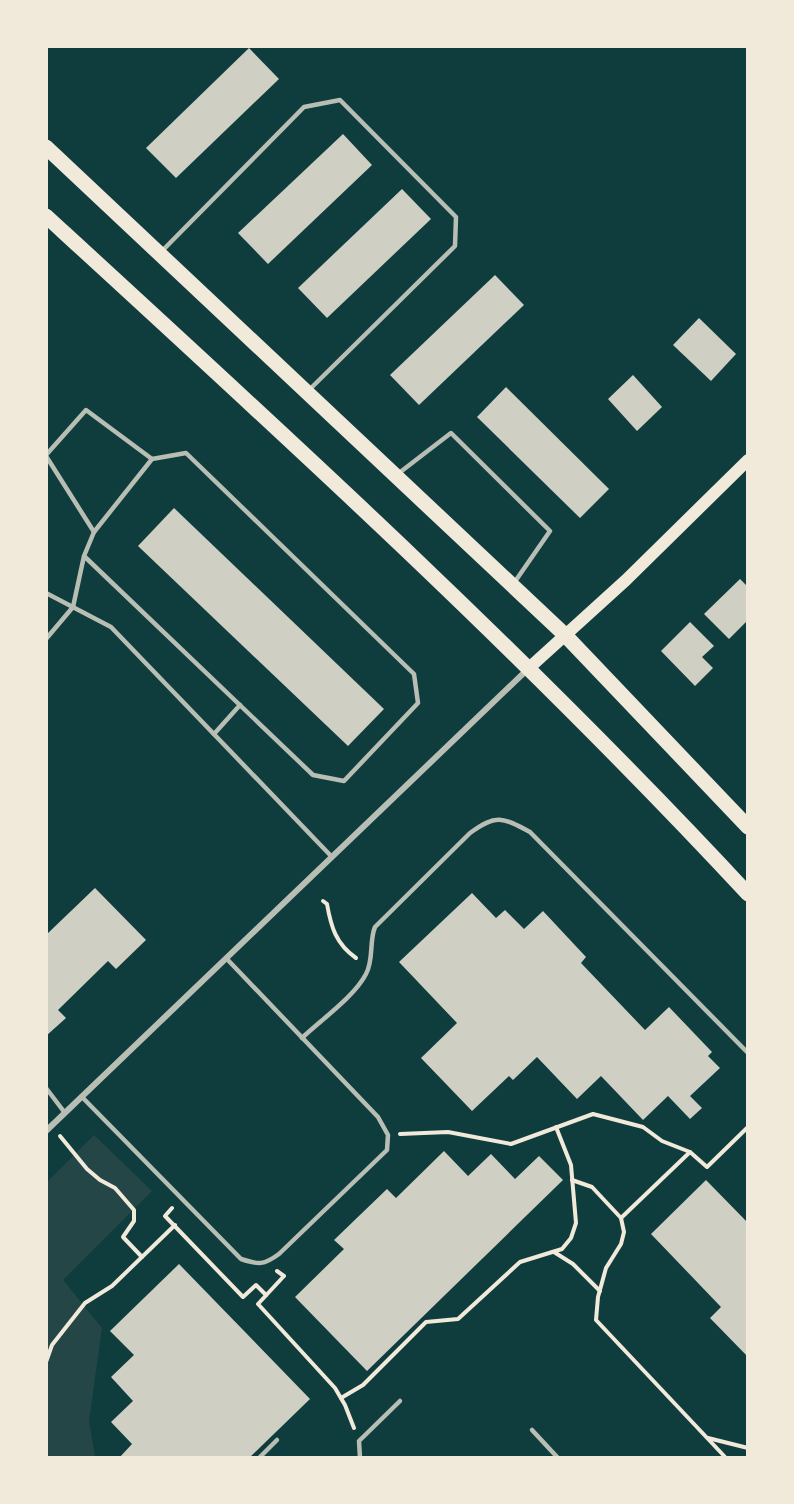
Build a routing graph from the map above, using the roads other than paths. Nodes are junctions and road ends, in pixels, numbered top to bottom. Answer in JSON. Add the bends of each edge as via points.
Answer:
{"nodes":[{"id":1,"x":46,"y":147,"type":"edge"},
{"id":2,"x":46,"y":216,"type":"edge"},
{"id":3,"x":160,"y":253,"type":"junction"},
{"id":4,"x":308,"y":392,"type":"junction"},
{"id":5,"x":46,"y":455,"type":"edge"},
{"id":6,"x":152,"y":459,"type":"junction"},
{"id":7,"x":747,"y":460,"type":"edge"},
{"id":8,"x":396,"y":475,"type":"junction"},
{"id":9,"x":94,"y":532,"type":"junction"},
{"id":10,"x":84,"y":556,"type":"junction"},
{"id":11,"x":513,"y":585,"type":"junction"},
{"id":12,"x":46,"y":593,"type":"edge"},
{"id":13,"x":73,"y":607,"type":"junction"},
{"id":14,"x":566,"y":635,"type":"junction"},
{"id":15,"x":46,"y":639,"type":"edge"},
{"id":16,"x":529,"y":668,"type":"junction"},
{"id":17,"x":240,"y":705,"type":"junction"},
{"id":18,"x":214,"y":734,"type":"junction"},
{"id":19,"x":747,"y":827,"type":"edge"},
{"id":20,"x":332,"y":857,"type":"junction"},
{"id":21,"x":747,"y":894,"type":"edge"},
{"id":22,"x":226,"y":958,"type":"junction"},
{"id":23,"x":302,"y":1038,"type":"junction"},
{"id":24,"x":747,"y":1053,"type":"edge"},
{"id":25,"x":46,"y":1088,"type":"edge"},
{"id":26,"x":82,"y":1097,"type":"junction"},
{"id":27,"x":65,"y":1113,"type":"junction"},
{"id":28,"x":49,"y":1129,"type":"edge"},
{"id":29,"x":400,"y":1401,"type":"dead end"},
{"id":30,"x":532,"y":1430,"type":"dead end"},
{"id":31,"x":277,"y":1440,"type":"dead end"},
{"id":32,"x":259,"y":1458,"type":"edge"},
{"id":33,"x":360,"y":1458,"type":"edge"},
{"id":34,"x":558,"y":1458,"type":"edge"}],
"edges":[{"from":1,"to":3,"type":"main road"},
{"from":2,"to":16,"type":"main road","via":[[350,496]]},
{"from":3,"to":4,"type":"main road"},
{"from":3,"to":4,"type":"lane","via":[[304,107],[340,100],[456,217],[455,246]]},
{"from":4,"to":8,"type":"main road"},
{"from":5,"to":6,"type":"lane","via":[[86,410]]},
{"from":5,"to":9,"type":"lane"},
{"from":6,"to":9,"type":"lane"},
{"from":6,"to":17,"type":"lane","via":[[186,453],[414,674],[418,703],[344,781],[313,775]]},
{"from":7,"to":14,"type":"main road"},
{"from":8,"to":11,"type":"main road"},
{"from":8,"to":11,"type":"lane","via":[[451,433],[550,531]]},
{"from":9,"to":10,"type":"lane"},
{"from":10,"to":13,"type":"lane"},
{"from":10,"to":17,"type":"lane"},
{"from":11,"to":14,"type":"main road"},
{"from":12,"to":13,"type":"lane"},
{"from":13,"to":15,"type":"lane"},
{"from":13,"to":18,"type":"lane","via":[[111,627]]},
{"from":14,"to":16,"type":"main road"},
{"from":14,"to":19,"type":"main road"},
{"from":16,"to":20,"type":"street"},
{"from":16,"to":21,"type":"main road"},
{"from":17,"to":18,"type":"lane"},
{"from":18,"to":20,"type":"lane"},
{"from":20,"to":22,"type":"street"},
{"from":22,"to":23,"type":"lane"},
{"from":22,"to":26,"type":"street"},
{"from":23,"to":24,"type":"lane","via":[[367,973],[375,927],[470,833],[496,819],[530,832]]},
{"from":23,"to":26,"type":"lane","via":[[378,1117],[388,1135],[387,1150],[267,1262],[241,1259]]},
{"from":25,"to":27,"type":"lane"},
{"from":26,"to":27,"type":"street"},
{"from":27,"to":28,"type":"street"},
{"from":29,"to":33,"type":"lane","via":[[359,1441]]},
{"from":30,"to":34,"type":"lane"},
{"from":31,"to":32,"type":"lane"}]}
